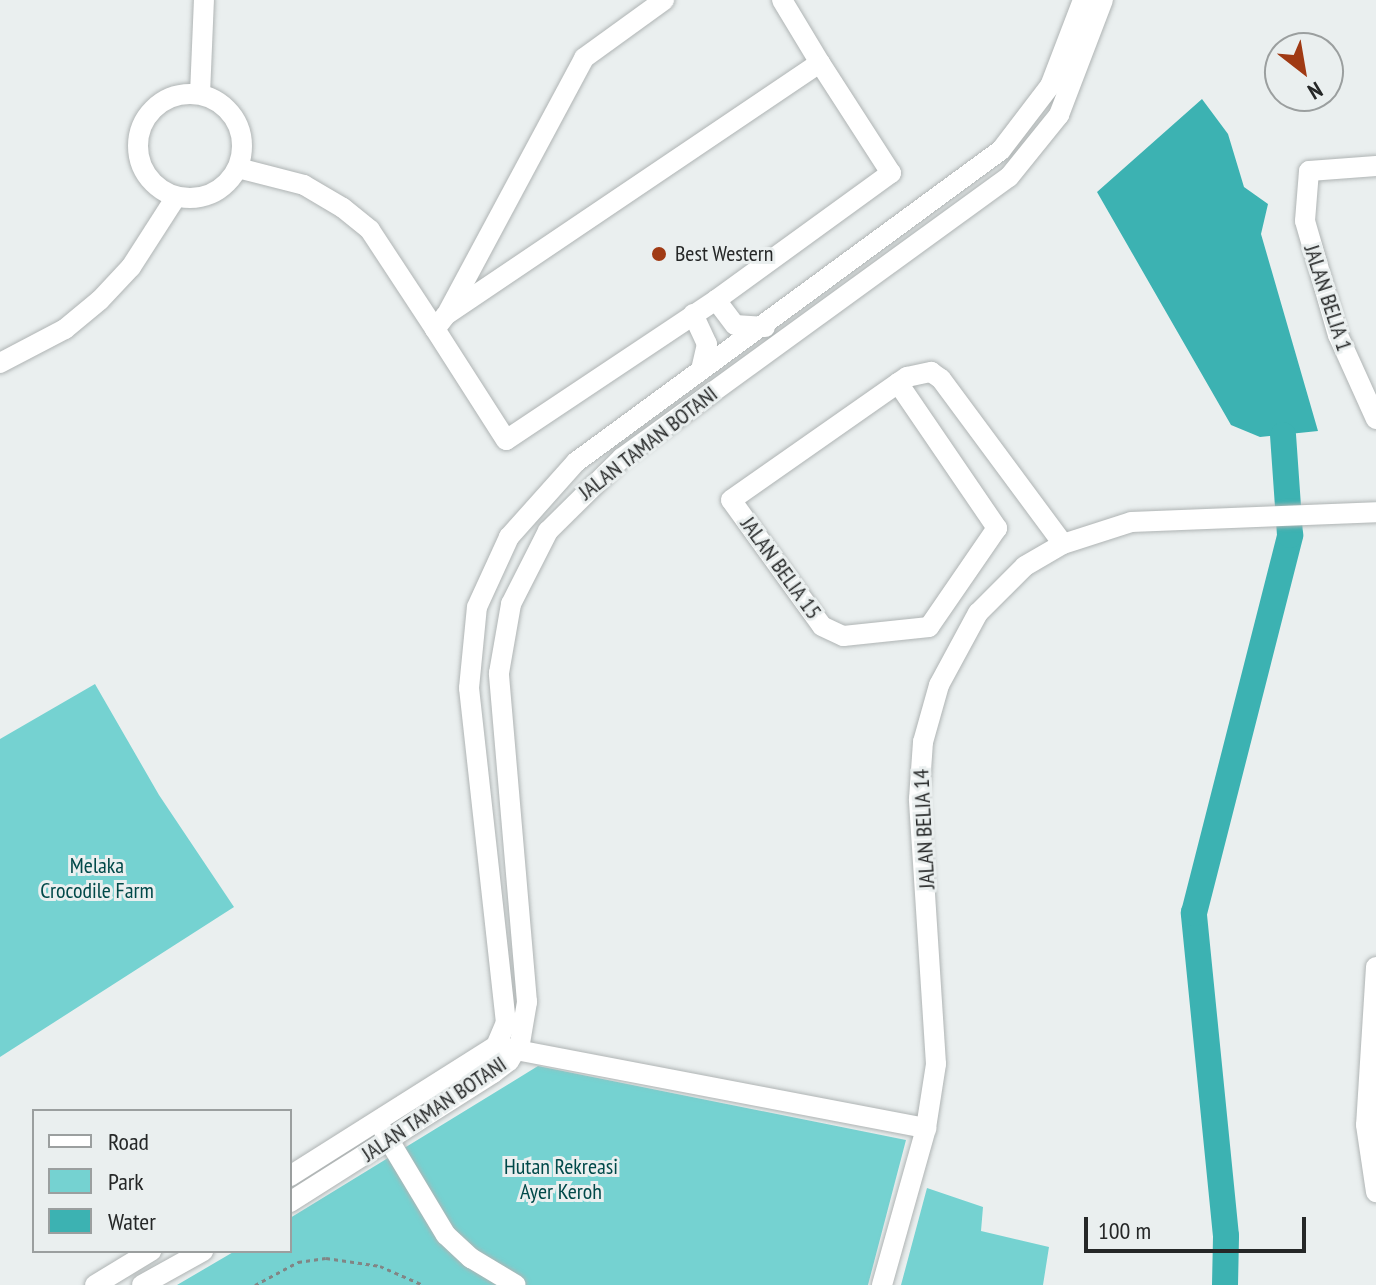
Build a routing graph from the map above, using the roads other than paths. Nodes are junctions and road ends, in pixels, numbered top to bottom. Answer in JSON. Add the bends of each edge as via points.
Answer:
{"nodes":[{"id":1,"x":204,"y":0,"type":"edge"},
{"id":2,"x":664,"y":0,"type":"edge"},
{"id":3,"x":782,"y":0,"type":"edge"},
{"id":4,"x":1083,"y":0,"type":"edge"},
{"id":5,"x":1103,"y":0,"type":"edge"},
{"id":6,"x":820,"y":63,"type":"junction"},
{"id":7,"x":200,"y":94,"type":"junction"},
{"id":8,"x":1376,"y":166,"type":"edge"},
{"id":9,"x":238,"y":168,"type":"junction"},
{"id":10,"x":176,"y":197,"type":"junction"},
{"id":11,"x":704,"y":307,"type":"junction"},
{"id":12,"x":440,"y":322,"type":"junction"},
{"id":13,"x":765,"y":327,"type":"junction"},
{"id":14,"x":778,"y":344,"type":"junction"},
{"id":15,"x":731,"y":349,"type":"junction"},
{"id":16,"x":0,"y":363,"type":"edge"},
{"id":17,"x":701,"y":369,"type":"junction"},
{"id":18,"x":898,"y":383,"type":"junction"},
{"id":19,"x":1376,"y":419,"type":"edge"},
{"id":20,"x":1376,"y":512,"type":"edge"},
{"id":21,"x":1063,"y":544,"type":"junction"},
{"id":22,"x":1376,"y":967,"type":"edge"},
{"id":23,"x":1373,"y":1005,"type":"edge"},
{"id":24,"x":496,"y":1046,"type":"junction"},
{"id":25,"x":517,"y":1051,"type":"junction"},
{"id":26,"x":379,"y":1121,"type":"junction"},
{"id":27,"x":926,"y":1128,"type":"junction"},
{"id":28,"x":389,"y":1141,"type":"junction"},
{"id":29,"x":292,"y":1175,"type":"edge"},
{"id":30,"x":1376,"y":1192,"type":"edge"},
{"id":31,"x":292,"y":1201,"type":"edge"},
{"id":32,"x":148,"y":1253,"type":"edge"},
{"id":33,"x":199,"y":1253,"type":"edge"},
{"id":34,"x":888,"y":1283,"type":"edge"},
{"id":35,"x":95,"y":1285,"type":"edge"},
{"id":36,"x":142,"y":1285,"type":"edge"},
{"id":37,"x":516,"y":1285,"type":"edge"}],
"edges":[{"from":1,"to":7,"type":"street"},
{"from":2,"to":12,"type":"street","via":[[584,58]]},
{"from":3,"to":6,"type":"street"},
{"from":4,"to":13,"type":"street","name":"JALAN TAMAN BOTANI","via":[[1050,86],[1001,150]]},
{"from":5,"to":14,"type":"street","name":"JALAN TAMAN BOTANI","via":[[1071,90],[1029,157],[973,206]]},
{"from":6,"to":11,"type":"street","via":[[891,173]]},
{"from":6,"to":12,"type":"street"},
{"from":7,"to":9,"type":"street","via":[[215,99],[237,122],[242,137]]},
{"from":7,"to":10,"type":"street","via":[[161,103],[139,134],[137,150],[149,180]]},
{"from":8,"to":19,"type":"street","name":"JALAN BELIA 1","via":[[1309,171],[1305,221],[1311,256],[1347,357]]},
{"from":9,"to":10,"type":"street","via":[[219,190]]},
{"from":9,"to":12,"type":"street","via":[[304,185],[343,208],[370,230]]},
{"from":10,"to":16,"type":"street","via":[[131,267],[100,300],[65,329]]},
{"from":11,"to":12,"type":"street","via":[[506,440]]},
{"from":11,"to":13,"type":"street","via":[[735,325]]},
{"from":11,"to":15,"type":"street"},
{"from":11,"to":17,"type":"street","via":[[707,344]]},
{"from":13,"to":15,"type":"street","name":"JALAN TAMAN BOTANI"},
{"from":14,"to":15,"type":"street","via":[[753,351]]},
{"from":14,"to":25,"type":"street","name":"JALAN TAMAN BOTANI","via":[[598,478],[548,531],[517,586],[499,673],[527,1002]]},
{"from":15,"to":17,"type":"street","name":"JALAN TAMAN BOTANI"},
{"from":17,"to":24,"type":"street","name":"JALAN TAMAN BOTANI","via":[[576,462],[540,497],[509,537],[477,607],[469,688],[508,1008]]},
{"from":18,"to":18,"type":"street","name":"JALAN BELIA 15","via":[[731,500],[833,635],[918,632],[929,627],[997,528]]},
{"from":18,"to":21,"type":"street","name":"JALAN BELIA 15","via":[[931,372],[941,379]]},
{"from":20,"to":21,"type":"street","name":"JALAN BELIA 14","via":[[1131,522]]},
{"from":21,"to":27,"type":"street","name":"JALAN BELIA 14","via":[[1025,566],[978,613],[939,685],[926,728],[919,799],[937,1021]]},
{"from":22,"to":23,"type":"street"},
{"from":23,"to":30,"type":"street","via":[[1366,1125]]},
{"from":24,"to":25,"type":"street"},
{"from":24,"to":26,"type":"street","name":"JALAN TAMAN BOTANI"},
{"from":25,"to":27,"type":"street"},
{"from":25,"to":28,"type":"street","name":"JALAN TAMAN BOTANI","via":[[493,1073]]},
{"from":26,"to":28,"type":"street"},
{"from":26,"to":29,"type":"street","name":"JALAN TAMAN BOTANI"},
{"from":27,"to":34,"type":"street","name":"JALAN BELIA 14"},
{"from":28,"to":31,"type":"street","name":"JALAN TAMAN BOTANI"},
{"from":28,"to":37,"type":"street","via":[[446,1235],[471,1258]]},
{"from":32,"to":35,"type":"street"},
{"from":33,"to":36,"type":"street"}]}
